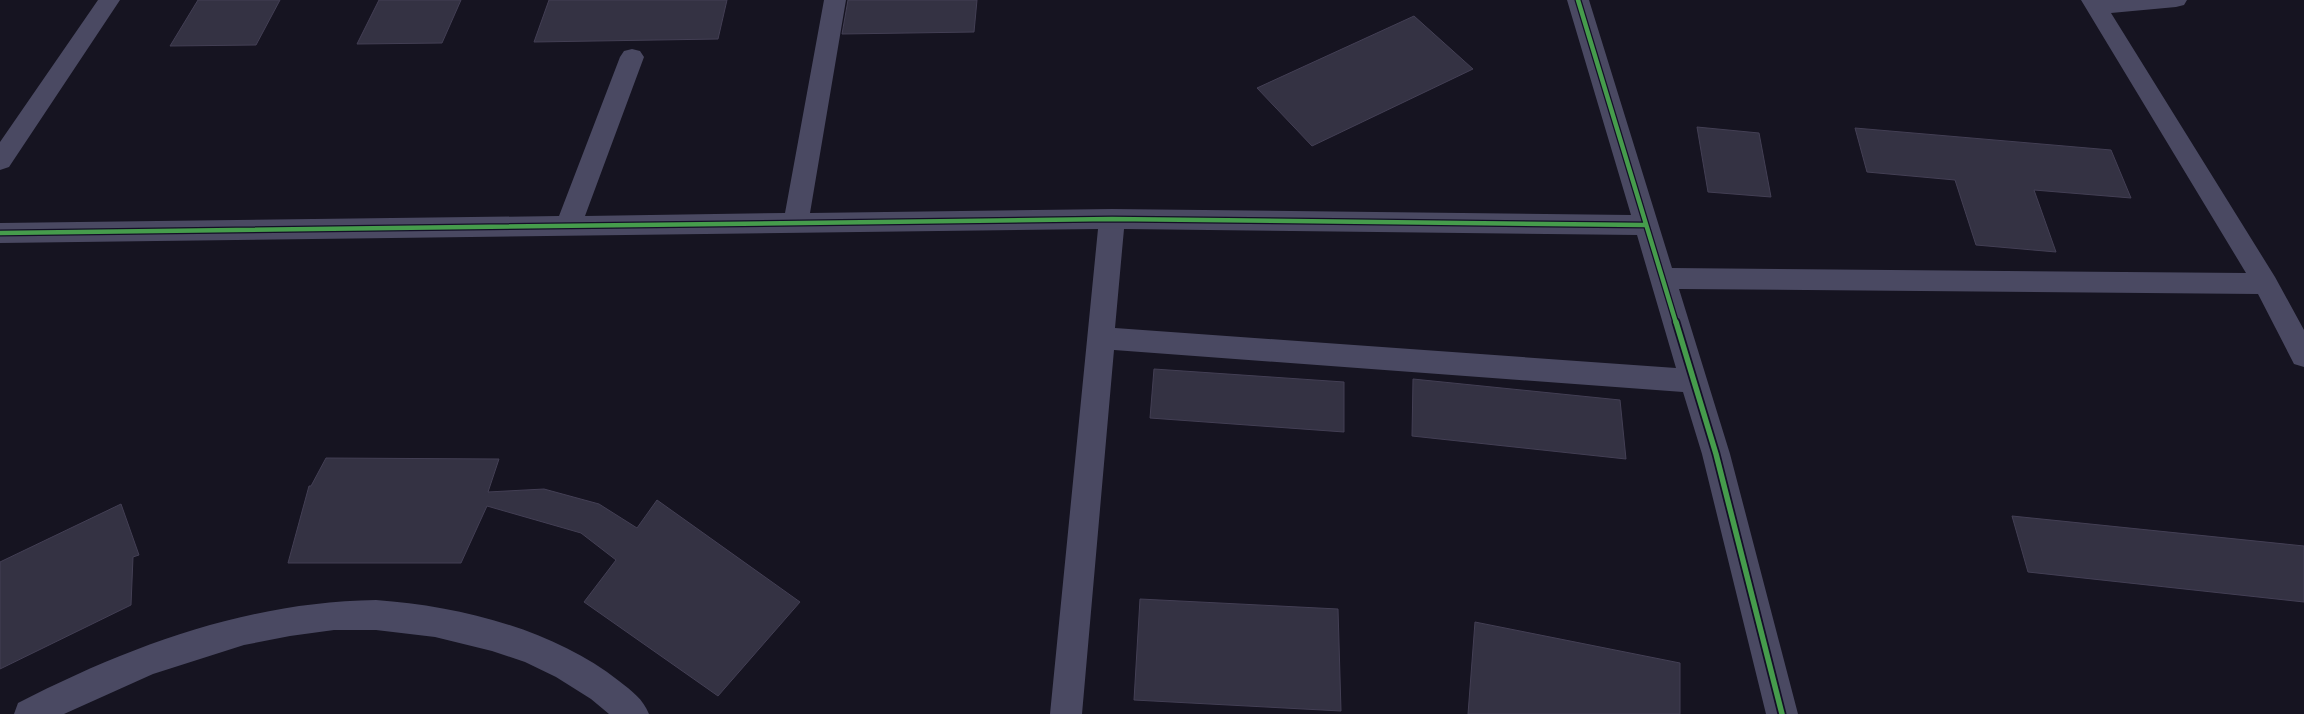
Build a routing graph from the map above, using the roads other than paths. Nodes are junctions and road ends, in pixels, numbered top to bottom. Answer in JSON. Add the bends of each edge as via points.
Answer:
{"nodes":[{"id":1,"x":109,"y":0,"type":"edge"},
{"id":2,"x":835,"y":0,"type":"edge"},
{"id":3,"x":1578,"y":0,"type":"edge"},
{"id":4,"x":2176,"y":0,"type":"edge"},
{"id":5,"x":2094,"y":3,"type":"edge"},
{"id":6,"x":632,"y":57,"type":"dead end"},
{"id":7,"x":0,"y":161,"type":"edge"},
{"id":8,"x":1112,"y":219,"type":"junction"},
{"id":9,"x":796,"y":223,"type":"junction"},
{"id":10,"x":1645,"y":225,"type":"junction"},
{"id":11,"x":568,"y":226,"type":"junction"},
{"id":12,"x":0,"y":233,"type":"edge"},
{"id":13,"x":1662,"y":278,"type":"junction"},
{"id":14,"x":2266,"y":284,"type":"junction"},
{"id":15,"x":1101,"y":338,"type":"junction"},
{"id":16,"x":2304,"y":356,"type":"edge"},
{"id":17,"x":1693,"y":381,"type":"junction"},
{"id":18,"x":30,"y":714,"type":"edge"},
{"id":19,"x":633,"y":714,"type":"edge"},
{"id":20,"x":1066,"y":714,"type":"edge"},
{"id":21,"x":1782,"y":714,"type":"edge"}],
"edges":[{"from":1,"to":7,"type":"street"},
{"from":2,"to":9,"type":"street"},
{"from":3,"to":10,"type":"street"},
{"from":4,"to":5,"type":"street"},
{"from":5,"to":14,"type":"street"},
{"from":6,"to":11,"type":"street"},
{"from":8,"to":9,"type":"street"},
{"from":8,"to":10,"type":"street"},
{"from":8,"to":15,"type":"street"},
{"from":9,"to":11,"type":"street"},
{"from":10,"to":13,"type":"street"},
{"from":11,"to":12,"type":"street"},
{"from":13,"to":14,"type":"street"},
{"from":13,"to":17,"type":"street"},
{"from":14,"to":16,"type":"street"},
{"from":15,"to":17,"type":"street"},
{"from":15,"to":20,"type":"street"},
{"from":17,"to":21,"type":"street","via":[[1716,454]]},
{"from":18,"to":19,"type":"street","via":[[115,673],[235,633],[292,620],[377,614],[422,620],[511,642],[585,675],[621,701]]}]}
